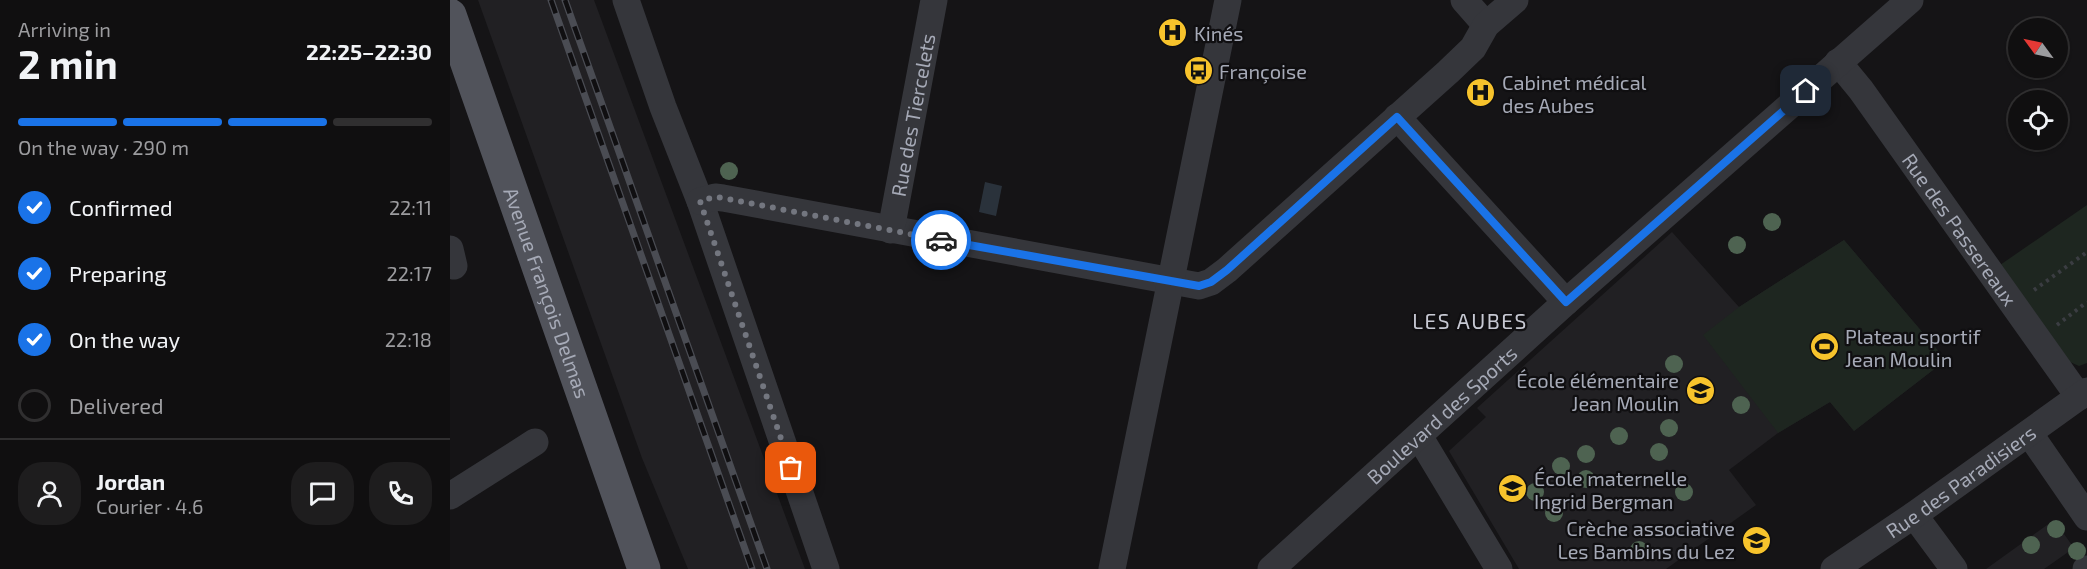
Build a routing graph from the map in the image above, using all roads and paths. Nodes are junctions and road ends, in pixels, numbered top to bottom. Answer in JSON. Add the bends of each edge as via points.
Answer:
{"nodes":[{"id":1,"x":626,"y":0,"type":"edge"},
{"id":2,"x":934,"y":0,"type":"edge"},
{"id":3,"x":1228,"y":0,"type":"edge"},
{"id":4,"x":1464,"y":0,"type":"edge"},
{"id":5,"x":1515,"y":0,"type":"edge"},
{"id":6,"x":1910,"y":0,"type":"edge"},
{"id":7,"x":450,"y":15,"type":"edge"},
{"id":8,"x":1486,"y":25,"type":"junction"},
{"id":9,"x":1838,"y":62,"type":"junction"},
{"id":10,"x":1397,"y":117,"type":"junction"},
{"id":11,"x":700,"y":201,"type":"junction"},
{"id":12,"x":891,"y":230,"type":"junction"},
{"id":13,"x":2087,"y":252,"type":"edge"},
{"id":14,"x":1170,"y":282,"type":"junction"},
{"id":15,"x":1566,"y":302,"type":"junction"},
{"id":16,"x":2087,"y":302,"type":"edge"},
{"id":17,"x":2014,"y":305,"type":"junction"},
{"id":18,"x":2039,"y":340,"type":"junction"},
{"id":19,"x":2083,"y":394,"type":"edge"},
{"id":20,"x":2029,"y":433,"type":"junction"},
{"id":21,"x":1419,"y":436,"type":"junction"},
{"id":22,"x":536,"y":442,"type":"dead end"},
{"id":23,"x":450,"y":496,"type":"edge"},
{"id":24,"x":1914,"y":515,"type":"junction"},
{"id":25,"x":2087,"y":517,"type":"edge"},
{"id":26,"x":644,"y":569,"type":"edge"},
{"id":27,"x":826,"y":569,"type":"edge"},
{"id":28,"x":1112,"y":569,"type":"edge"},
{"id":29,"x":1271,"y":569,"type":"edge"},
{"id":30,"x":1499,"y":569,"type":"edge"},
{"id":31,"x":1834,"y":569,"type":"edge"},
{"id":32,"x":1954,"y":569,"type":"edge"}],
"edges":[{"from":1,"to":11,"type":"street"},
{"from":2,"to":12,"type":"street","name":"Rue des Tiercelets"},
{"from":3,"to":14,"type":"street"},
{"from":4,"to":8,"type":"street"},
{"from":5,"to":8,"type":"street"},
{"from":6,"to":9,"type":"street","name":"Boulevard des Sports"},
{"from":7,"to":26,"type":"main road","name":"Avenue François Delmas"},
{"from":8,"to":10,"type":"street","via":[[1473,48]]},
{"from":9,"to":15,"type":"street","name":"Boulevard des Sports"},
{"from":9,"to":17,"type":"street","name":"Rue des Passereaux"},
{"from":10,"to":14,"type":"street","via":[[1211,282],[1199,286]]},
{"from":10,"to":15,"type":"street"},
{"from":11,"to":12,"type":"street","via":[[723,198]]},
{"from":11,"to":27,"type":"street"},
{"from":12,"to":14,"type":"street"},
{"from":13,"to":17,"type":"path"},
{"from":14,"to":28,"type":"street"},
{"from":15,"to":21,"type":"street","name":"Boulevard des Sports"},
{"from":16,"to":18,"type":"path"},
{"from":17,"to":18,"type":"street","name":"Rue des Passereaux"},
{"from":18,"to":19,"type":"street","name":"Rue des Passereaux"},
{"from":19,"to":20,"type":"street","name":"Rue des Paradisiers"},
{"from":20,"to":24,"type":"street","name":"Rue des Paradisiers"},
{"from":20,"to":25,"type":"street"},
{"from":21,"to":29,"type":"street","name":"Boulevard des Sports"},
{"from":21,"to":30,"type":"street"},
{"from":22,"to":23,"type":"street"},
{"from":24,"to":31,"type":"street","name":"Rue des Paradisiers"},
{"from":24,"to":32,"type":"street"}]}
